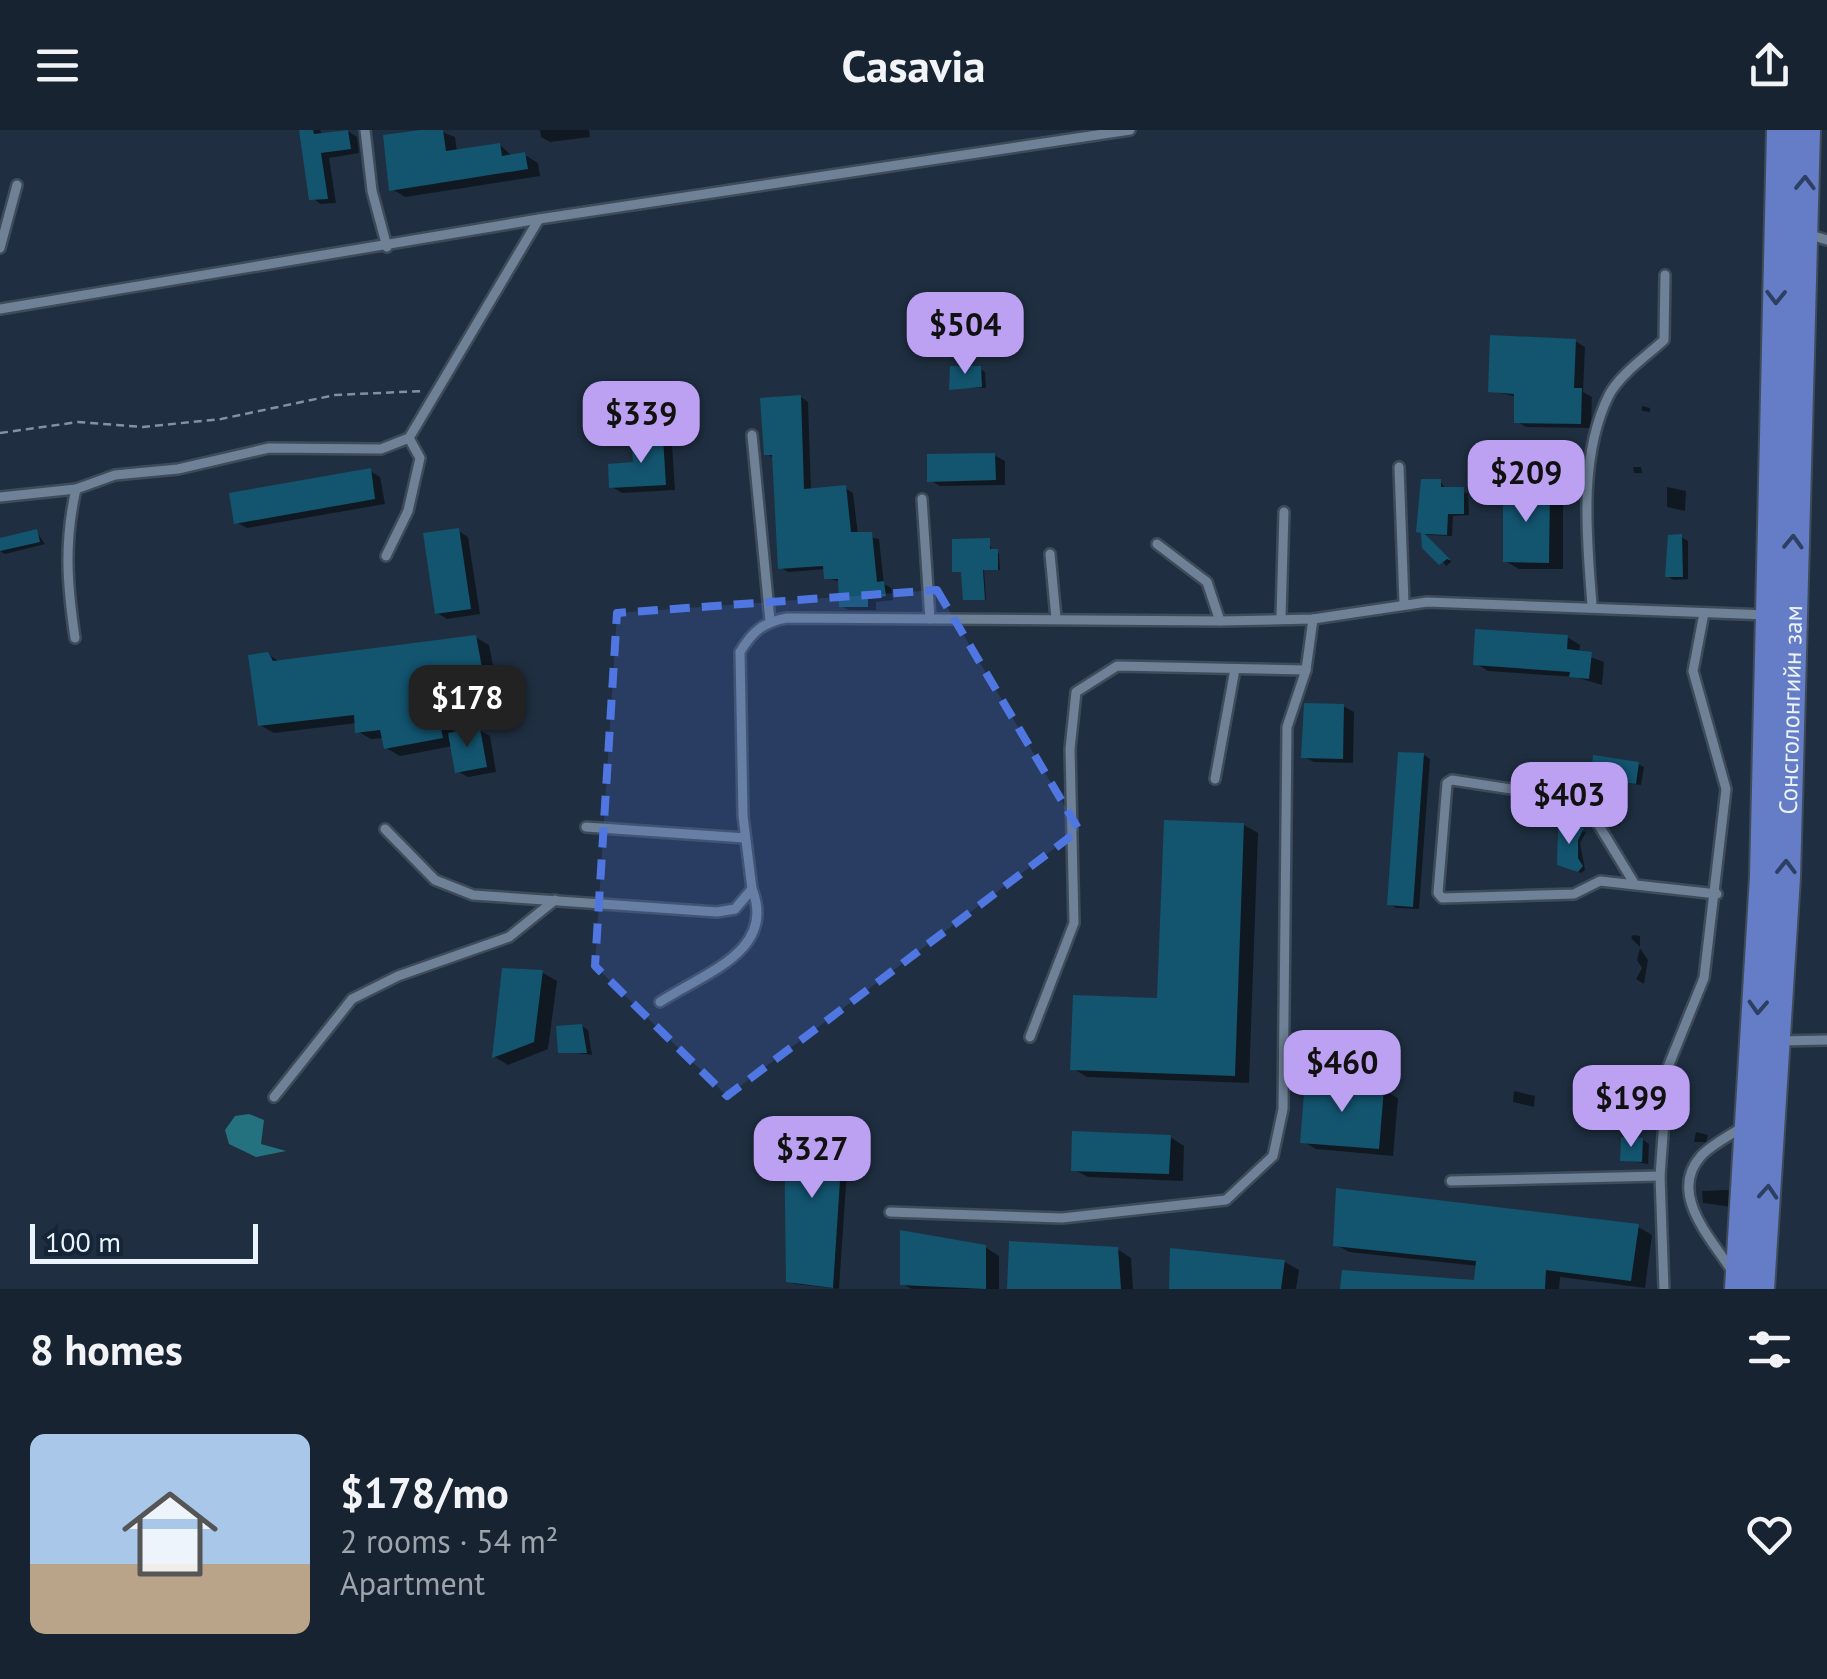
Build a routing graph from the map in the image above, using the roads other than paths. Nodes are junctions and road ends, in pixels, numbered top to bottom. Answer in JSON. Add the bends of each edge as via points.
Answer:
{"nodes":[{"id":1,"x":365,"y":130,"type":"edge"},
{"id":2,"x":1130,"y":130,"type":"edge"},
{"id":3,"x":1781,"y":130,"type":"edge"},
{"id":4,"x":1806,"y":130,"type":"edge"},
{"id":5,"x":16,"y":185,"type":"dead end"},
{"id":6,"x":539,"y":219,"type":"junction"},
{"id":7,"x":1816,"y":236,"type":"edge"},
{"id":8,"x":386,"y":246,"type":"junction"},
{"id":9,"x":0,"y":248,"type":"edge"},
{"id":10,"x":1665,"y":275,"type":"dead end"},
{"id":11,"x":0,"y":309,"type":"edge"},
{"id":12,"x":752,"y":436,"type":"dead end"},
{"id":13,"x":409,"y":438,"type":"junction"},
{"id":14,"x":1398,"y":467,"type":"dead end"},
{"id":15,"x":76,"y":489,"type":"junction"},
{"id":16,"x":0,"y":497,"type":"edge"},
{"id":17,"x":922,"y":499,"type":"dead end"},
{"id":18,"x":1284,"y":512,"type":"dead end"},
{"id":19,"x":1157,"y":544,"type":"dead end"},
{"id":20,"x":1050,"y":554,"type":"dead end"},
{"id":21,"x":386,"y":556,"type":"dead end"},
{"id":22,"x":1404,"y":603,"type":"junction"},
{"id":23,"x":1592,"y":605,"type":"junction"},
{"id":24,"x":1704,"y":613,"type":"junction"},
{"id":25,"x":1281,"y":616,"type":"junction"},
{"id":26,"x":1779,"y":616,"type":"junction"},
{"id":27,"x":930,"y":618,"type":"junction"},
{"id":28,"x":1056,"y":618,"type":"junction"},
{"id":29,"x":1313,"y":619,"type":"junction"},
{"id":30,"x":770,"y":621,"type":"junction"},
{"id":31,"x":1220,"y":621,"type":"junction"},
{"id":32,"x":75,"y":638,"type":"dead end"},
{"id":33,"x":1235,"y":669,"type":"junction"},
{"id":34,"x":1306,"y":670,"type":"junction"},
{"id":35,"x":1215,"y":779,"type":"dead end"},
{"id":36,"x":586,"y":826,"type":"dead end"},
{"id":37,"x":385,"y":829,"type":"dead end"},
{"id":38,"x":745,"y":838,"type":"junction"},
{"id":39,"x":1634,"y":883,"type":"junction"},
{"id":40,"x":752,"y":889,"type":"junction"},
{"id":41,"x":1717,"y":894,"type":"junction"},
{"id":42,"x":555,"y":900,"type":"junction"},
{"id":43,"x":660,"y":1002,"type":"dead end"},
{"id":44,"x":1030,"y":1037,"type":"dead end"},
{"id":45,"x":1827,"y":1040,"type":"edge"},
{"id":46,"x":1790,"y":1041,"type":"junction"},
{"id":47,"x":274,"y":1097,"type":"dead end"},
{"id":48,"x":1752,"y":1120,"type":"junction"},
{"id":49,"x":1660,"y":1176,"type":"junction"},
{"id":50,"x":1451,"y":1182,"type":"dead end"},
{"id":51,"x":890,"y":1212,"type":"dead end"},
{"id":52,"x":1746,"y":1287,"type":"edge"},
{"id":53,"x":1664,"y":1289,"type":"edge"}],
"edges":[{"from":1,"to":8,"type":"lane"},
{"from":2,"to":6,"type":"lane"},
{"from":3,"to":26,"type":"main road","name":"Сонсголонгийн зам","one_way":true},
{"from":7,"to":4,"type":"main road","name":"Сонсголонгийн зам","one_way":true},
{"from":5,"to":9,"type":"lane"},
{"from":6,"to":8,"type":"lane"},
{"from":6,"to":13,"type":"lane"},
{"from":26,"to":7,"type":"main road","name":"Сонсголонгийн зам","one_way":true},
{"from":8,"to":11,"type":"lane"},
{"from":10,"to":23,"type":"lane","via":[[1664,340],[1608,396],[1588,474],[1584,513]]},
{"from":12,"to":30,"type":"lane"},
{"from":13,"to":15,"type":"lane","via":[[381,449],[270,448],[115,475]]},
{"from":13,"to":21,"type":"lane","via":[[420,458],[408,512]]},
{"from":14,"to":22,"type":"lane"},
{"from":15,"to":16,"type":"lane"},
{"from":15,"to":32,"type":"lane","via":[[64,563]]},
{"from":17,"to":27,"type":"lane"},
{"from":18,"to":25,"type":"lane"},
{"from":19,"to":31,"type":"lane","via":[[1207,582]]},
{"from":20,"to":28,"type":"lane"},
{"from":22,"to":23,"type":"lane"},
{"from":22,"to":29,"type":"lane"},
{"from":23,"to":24,"type":"lane"},
{"from":24,"to":26,"type":"lane"},
{"from":24,"to":41,"type":"lane","via":[[1693,671],[1726,789]]},
{"from":25,"to":29,"type":"lane"},
{"from":25,"to":31,"type":"lane"},
{"from":46,"to":26,"type":"main road","name":"Сонсголонгийн зам","one_way":true},
{"from":26,"to":48,"type":"main road","name":"Сонсголонгийн зам","one_way":true},
{"from":27,"to":28,"type":"lane"},
{"from":27,"to":30,"type":"lane"},
{"from":28,"to":31,"type":"lane"},
{"from":29,"to":34,"type":"lane"},
{"from":30,"to":38,"type":"lane","via":[[740,652]]},
{"from":33,"to":34,"type":"lane"},
{"from":33,"to":35,"type":"lane"},
{"from":33,"to":44,"type":"lane","via":[[1117,666],[1076,692],[1070,749],[1074,922]]},
{"from":34,"to":51,"type":"lane","via":[[1287,727],[1283,1110],[1273,1156],[1226,1200],[1062,1218]]},
{"from":36,"to":38,"type":"lane"},
{"from":37,"to":42,"type":"lane","via":[[435,880],[473,895]]},
{"from":38,"to":40,"type":"lane"},
{"from":39,"to":39,"type":"lane","via":[[1600,881],[1574,894],[1442,898],[1447,783],[1577,799]]},
{"from":39,"to":41,"type":"lane"},
{"from":40,"to":42,"type":"lane","via":[[746,902],[717,912]]},
{"from":40,"to":43,"type":"lane","via":[[759,924],[751,944]]},
{"from":41,"to":49,"type":"lane","via":[[1704,978],[1668,1067]]},
{"from":42,"to":47,"type":"lane","via":[[509,937],[352,999]]},
{"from":45,"to":46,"type":"lane"},
{"from":52,"to":46,"type":"main road","name":"Сонсголонгийн зам","one_way":true},
{"from":48,"to":52,"type":"main road","name":"Сонсголонгийн зам"},
{"from":48,"to":52,"type":"lane","via":[[1701,1156],[1689,1178],[1696,1218]]},
{"from":49,"to":50,"type":"lane"},
{"from":49,"to":53,"type":"lane"}]}
